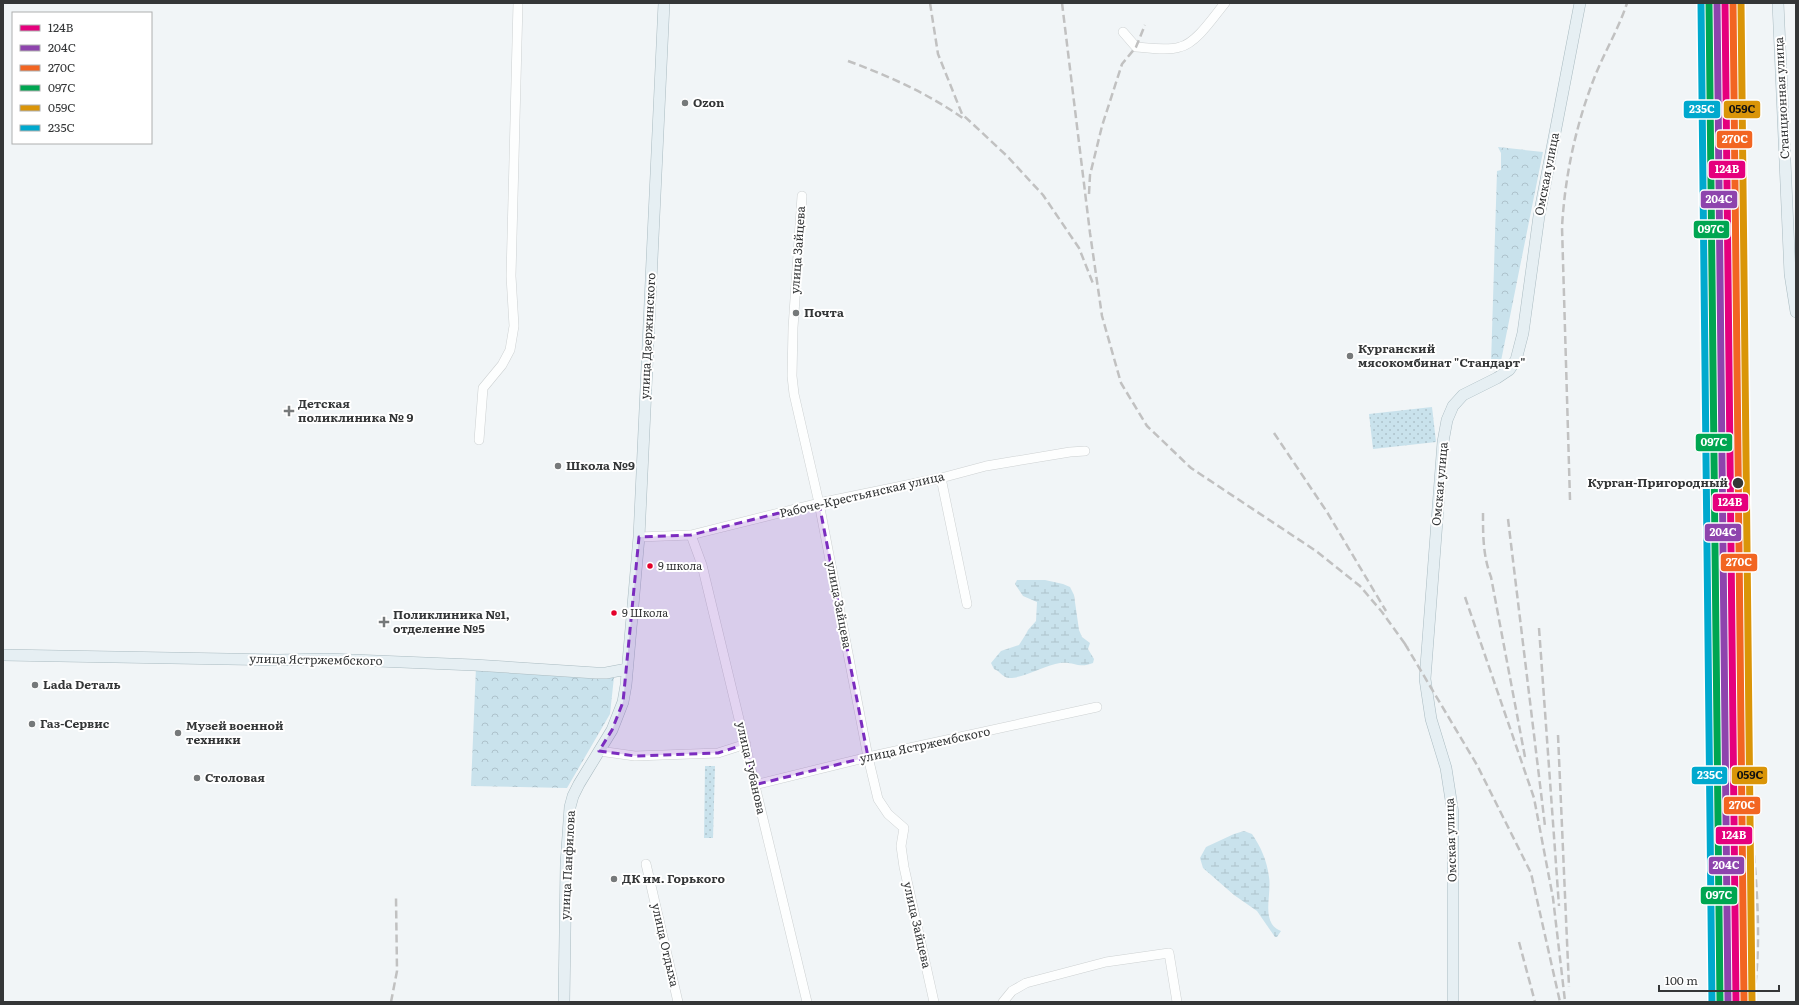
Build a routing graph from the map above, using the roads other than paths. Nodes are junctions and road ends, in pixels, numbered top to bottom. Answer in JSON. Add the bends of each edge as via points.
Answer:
{"nodes":[{"id":1,"x":518,"y":3,"type":"edge"},
{"id":2,"x":664,"y":3,"type":"edge"},
{"id":3,"x":1225,"y":3,"type":"edge"},
{"id":4,"x":1580,"y":3,"type":"edge"},
{"id":5,"x":1778,"y":3,"type":"edge"},
{"id":6,"x":1123,"y":32,"type":"dead end"},
{"id":7,"x":802,"y":196,"type":"dead end"},
{"id":8,"x":1793,"y":279,"type":"edge"},
{"id":9,"x":1796,"y":312,"type":"edge"},
{"id":10,"x":479,"y":440,"type":"dead end"},
{"id":11,"x":1085,"y":451,"type":"dead end"},
{"id":12,"x":941,"y":478,"type":"junction"},
{"id":13,"x":819,"y":503,"type":"junction"},
{"id":14,"x":691,"y":535,"type":"junction"},
{"id":15,"x":639,"y":537,"type":"junction"},
{"id":16,"x":967,"y":604,"type":"dead end"},
{"id":17,"x":3,"y":655,"type":"edge"},
{"id":18,"x":627,"y":669,"type":"junction"},
{"id":19,"x":1097,"y":707,"type":"dead end"},
{"id":20,"x":746,"y":744,"type":"junction"},
{"id":21,"x":599,"y":751,"type":"junction"},
{"id":22,"x":868,"y":757,"type":"junction"},
{"id":23,"x":754,"y":785,"type":"junction"},
{"id":24,"x":646,"y":864,"type":"dead end"},
{"id":25,"x":564,"y":1002,"type":"edge"},
{"id":26,"x":678,"y":1002,"type":"edge"},
{"id":27,"x":807,"y":1002,"type":"edge"},
{"id":28,"x":934,"y":1002,"type":"edge"},
{"id":29,"x":1003,"y":1002,"type":"edge"},
{"id":30,"x":1176,"y":1002,"type":"edge"},
{"id":31,"x":1453,"y":1002,"type":"edge"}],
"edges":[{"from":1,"to":10,"type":"street","via":[[511,276],[514,326],[510,350],[502,365],[483,388]]},
{"from":2,"to":15,"type":"main road","name":"улица Дзержинского"},
{"from":3,"to":6,"type":"street","via":[[1192,41],[1181,47],[1136,47]]},
{"from":4,"to":31,"type":"main road","name":"Омская улица","via":[[1539,216],[1523,333],[1516,360],[1509,370],[1458,400],[1447,420],[1443,442],[1425,679],[1431,719],[1446,768],[1453,813]]},
{"from":5,"to":8,"type":"main road","name":"Станционная улица"},
{"from":7,"to":13,"type":"street","name":"улица Зайцева","via":[[792,376]]},
{"from":8,"to":9,"type":"main road","name":"Станционная улица"},
{"from":11,"to":12,"type":"street","name":"Рабоче-Крестьянская улица","via":[[986,466]]},
{"from":12,"to":13,"type":"street","name":"Рабоче-Крестьянская улица"},
{"from":12,"to":16,"type":"street"},
{"from":13,"to":14,"type":"street","name":"Рабоче-Крестьянская улица"},
{"from":13,"to":22,"type":"street","name":"улица Зайцева"},
{"from":14,"to":15,"type":"street","name":"Рабоче-Крестьянская улица"},
{"from":14,"to":20,"type":"street","name":"улица Губанова","via":[[702,564]]},
{"from":15,"to":18,"type":"main road","name":"улица Дзержинского"},
{"from":17,"to":18,"type":"main road","name":"улица Ястржембского","via":[[328,659],[596,673]]},
{"from":18,"to":21,"type":"main road","name":"улица Панфилова","via":[[624,696],[618,717]]},
{"from":19,"to":22,"type":"street","name":"улица Ястржембского"},
{"from":20,"to":21,"type":"street","via":[[718,753],[635,756]]},
{"from":20,"to":23,"type":"street","name":"улица Губанова"},
{"from":21,"to":25,"type":"main road","name":"улица Панфилова","via":[[579,784],[570,807],[566,864]]},
{"from":22,"to":23,"type":"street","name":"улица Ястржембского"},
{"from":22,"to":28,"type":"street","name":"улица Зайцева","via":[[882,807],[904,828],[901,846],[904,867]]},
{"from":23,"to":27,"type":"street","name":"улица Губанова"},
{"from":24,"to":26,"type":"street","name":"улица Отдыха"},
{"from":29,"to":30,"type":"street","via":[[1012,991],[1026,983],[1106,962],[1169,953]]}]}
